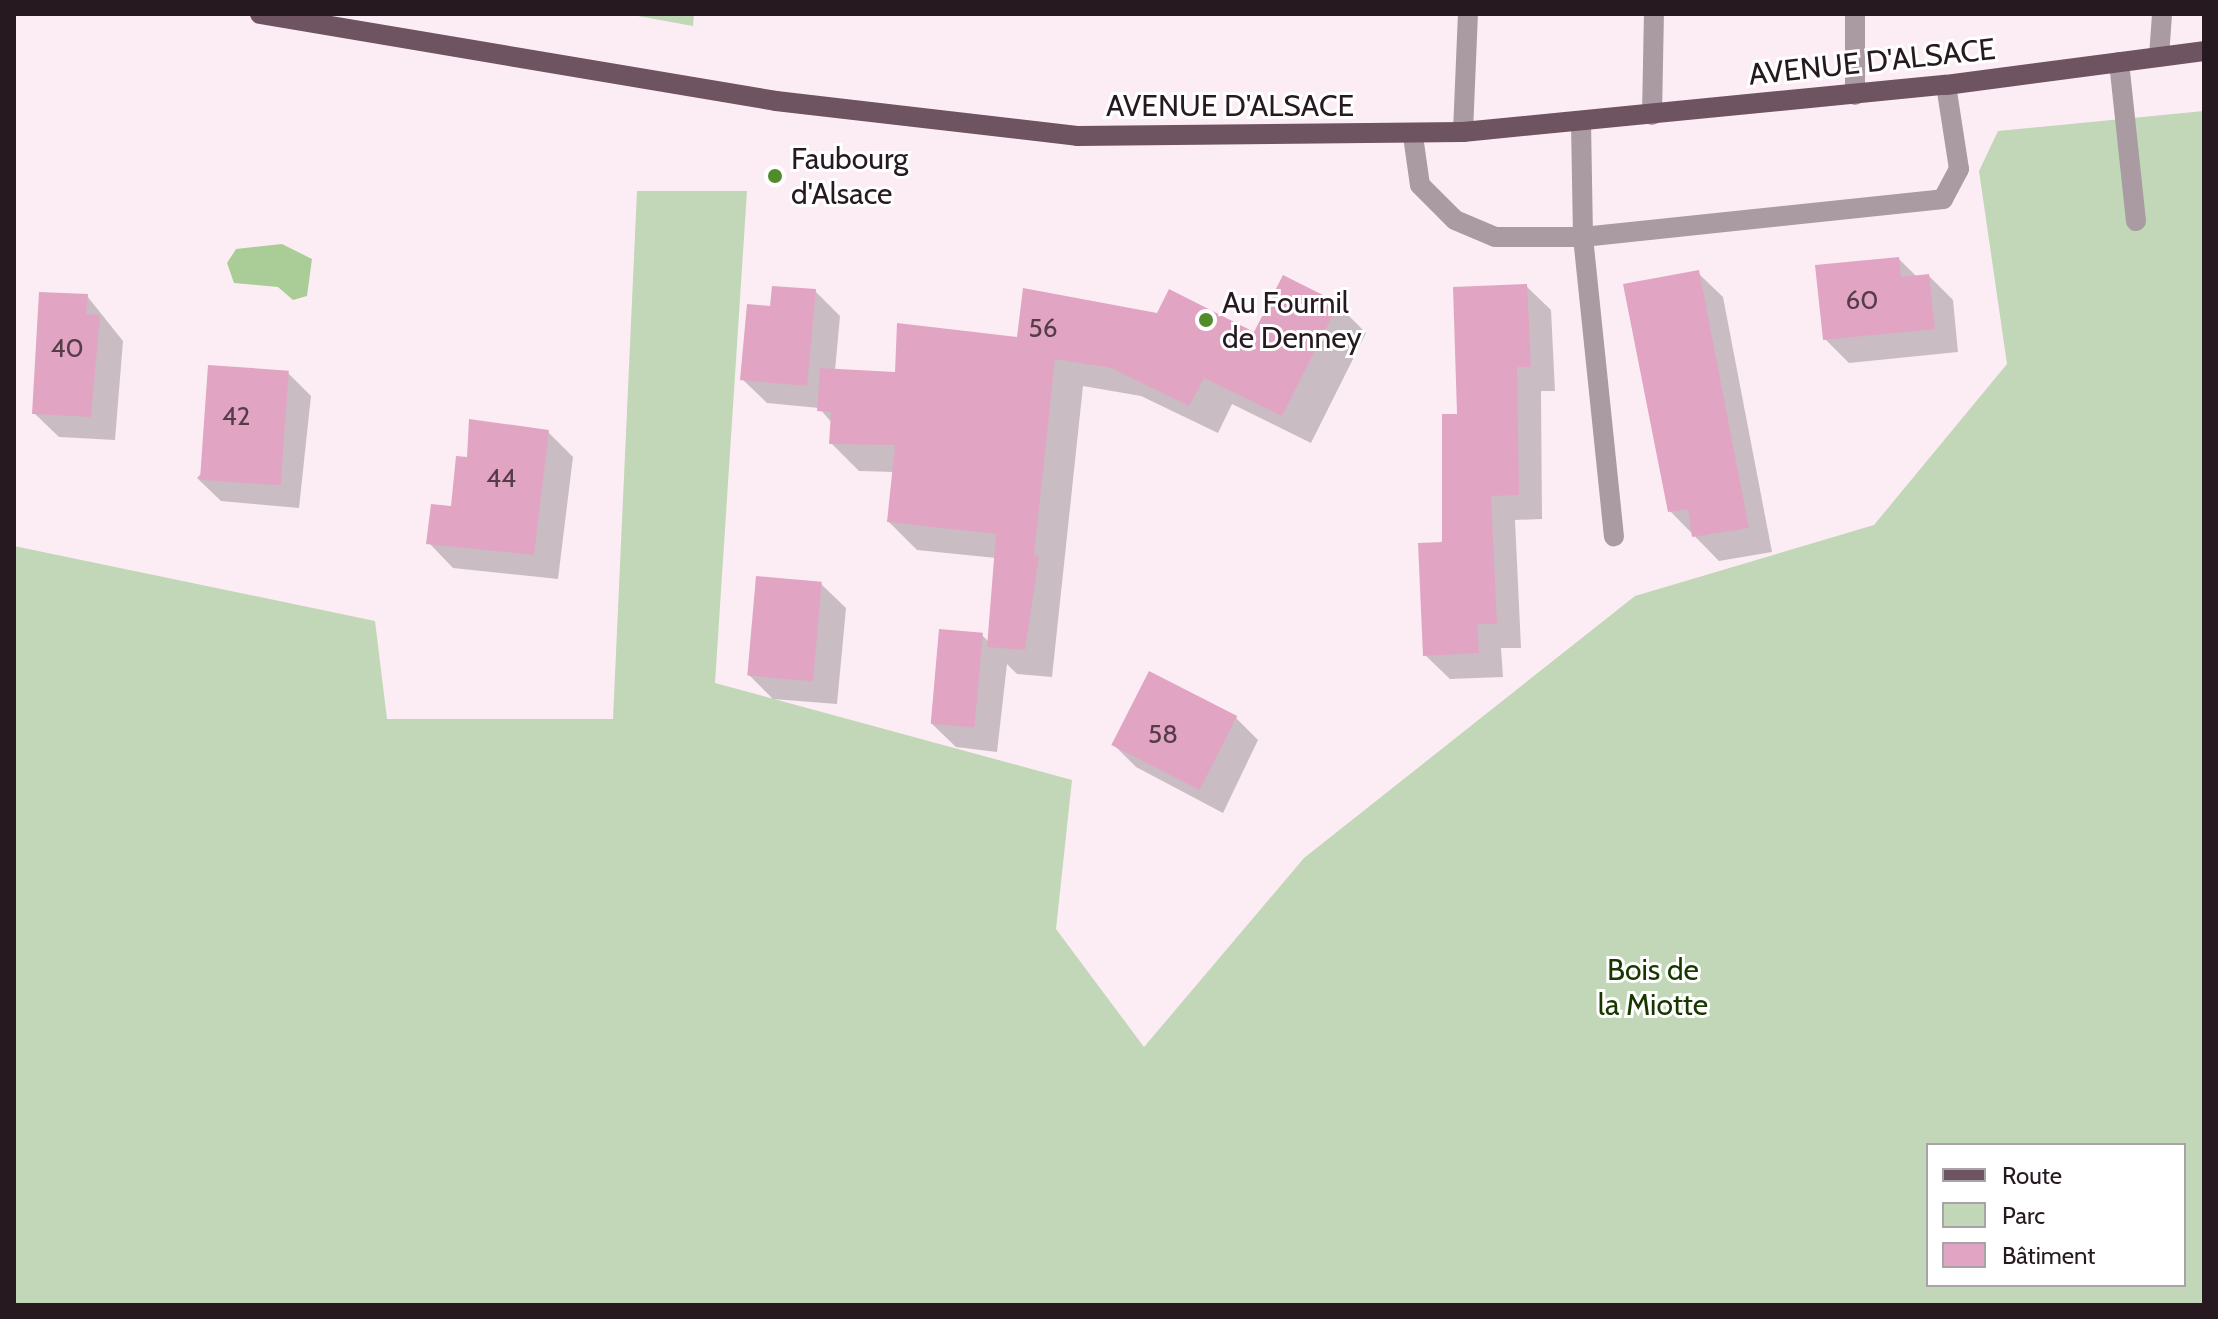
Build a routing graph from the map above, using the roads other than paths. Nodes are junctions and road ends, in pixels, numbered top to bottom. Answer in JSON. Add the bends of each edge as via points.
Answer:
{"nodes":[{"id":1,"x":260,"y":14,"type":"edge"},
{"id":2,"x":1468,"y":14,"type":"edge"},
{"id":3,"x":1654,"y":14,"type":"edge"},
{"id":4,"x":1855,"y":14,"type":"edge"},
{"id":5,"x":2162,"y":14,"type":"edge"},
{"id":6,"x":2204,"y":51,"type":"edge"},
{"id":7,"x":2159,"y":57,"type":"junction"},
{"id":8,"x":2119,"y":62,"type":"junction"},
{"id":9,"x":1946,"y":85,"type":"junction"},
{"id":10,"x":1855,"y":95,"type":"junction"},
{"id":11,"x":1652,"y":115,"type":"junction"},
{"id":12,"x":1581,"y":122,"type":"junction"},
{"id":13,"x":1463,"y":132,"type":"junction"},
{"id":14,"x":1413,"y":136,"type":"junction"},
{"id":15,"x":2136,"y":221,"type":"dead end"},
{"id":16,"x":1583,"y":237,"type":"junction"},
{"id":17,"x":1614,"y":536,"type":"dead end"}],
"edges":[{"from":1,"to":14,"type":"main road","name":"AVENUE D'ALSACE","via":[[776,101],[1077,136]]},
{"from":2,"to":13,"type":"lane"},
{"from":3,"to":11,"type":"lane"},
{"from":4,"to":10,"type":"lane"},
{"from":5,"to":7,"type":"lane"},
{"from":6,"to":7,"type":"main road","name":"AVENUE D'ALSACE"},
{"from":7,"to":8,"type":"main road","name":"AVENUE D'ALSACE"},
{"from":8,"to":9,"type":"main road","name":"AVENUE D'ALSACE"},
{"from":8,"to":15,"type":"lane"},
{"from":9,"to":10,"type":"main road","name":"AVENUE D'ALSACE"},
{"from":9,"to":16,"type":"lane","via":[[1959,169],[1943,199]]},
{"from":10,"to":11,"type":"main road","name":"AVENUE D'ALSACE"},
{"from":11,"to":12,"type":"main road","name":"AVENUE D'ALSACE"},
{"from":12,"to":13,"type":"main road","name":"AVENUE D'ALSACE"},
{"from":12,"to":16,"type":"lane"},
{"from":13,"to":14,"type":"main road","name":"AVENUE D'ALSACE"},
{"from":14,"to":16,"type":"lane","via":[[1420,185],[1455,220],[1495,237]]},
{"from":16,"to":17,"type":"lane"}]}
